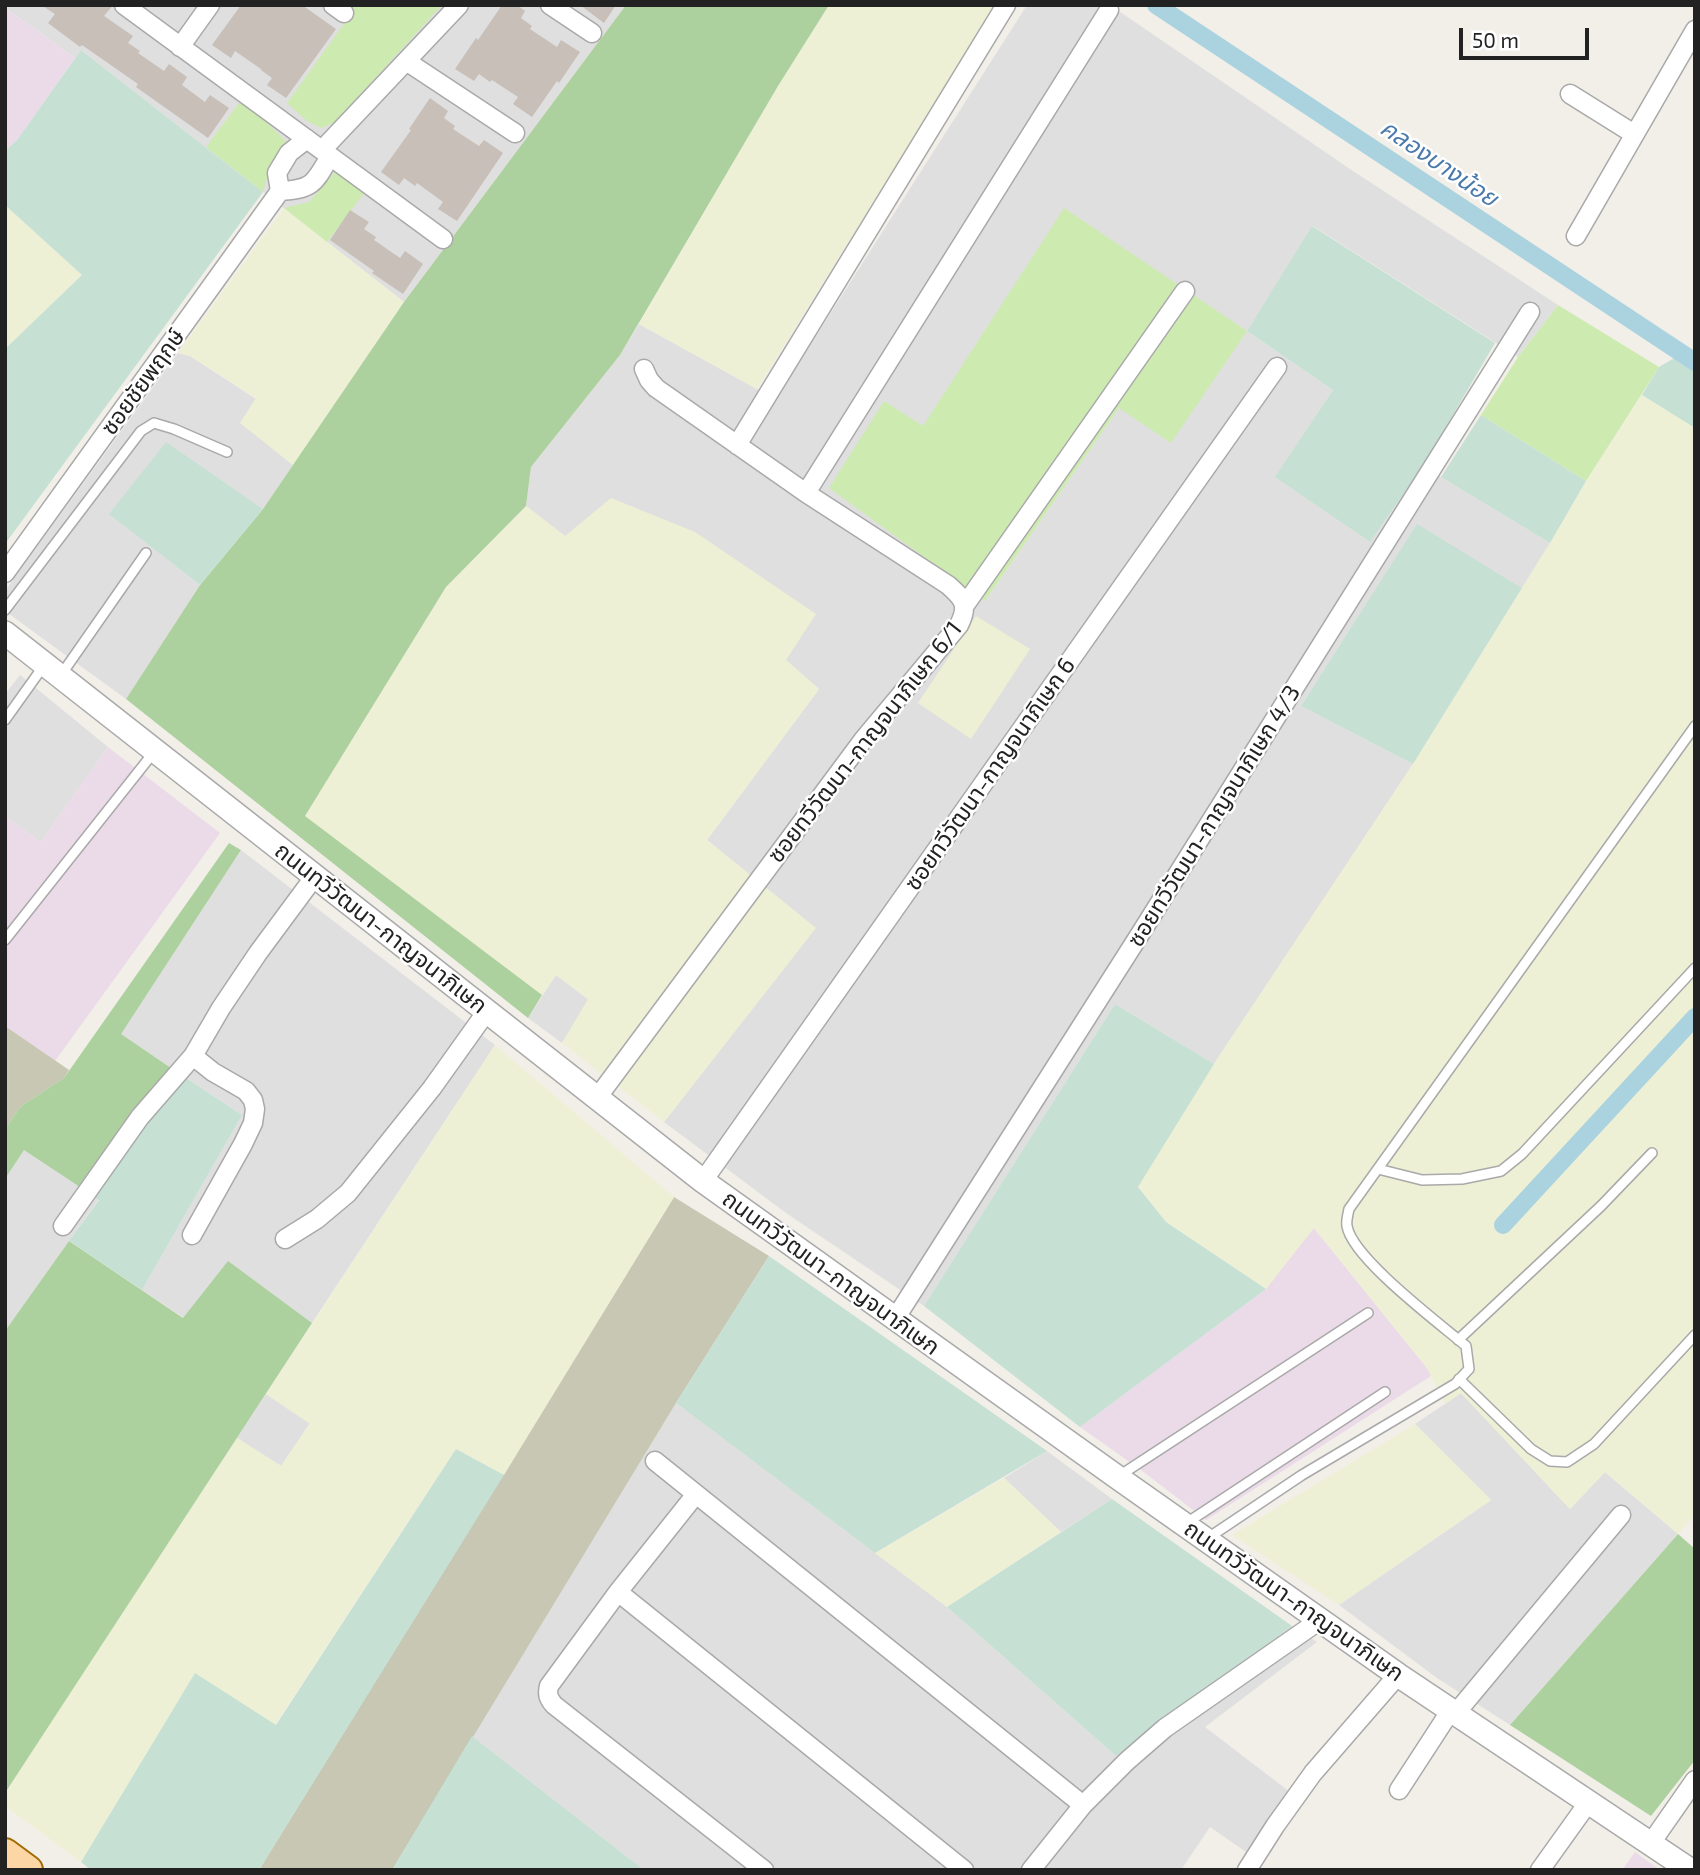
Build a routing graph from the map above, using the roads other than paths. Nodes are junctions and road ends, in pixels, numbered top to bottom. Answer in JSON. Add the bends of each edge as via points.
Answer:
{"nodes":[{"id":1,"x":124,"y":5,"type":"edge"},
{"id":2,"x":210,"y":5,"type":"edge"},
{"id":3,"x":459,"y":5,"type":"edge"},
{"id":4,"x":550,"y":5,"type":"edge"},
{"id":5,"x":1006,"y":5,"type":"edge"},
{"id":6,"x":1108,"y":10,"type":"dead end"},
{"id":7,"x":1695,"y":30,"type":"edge"},
{"id":8,"x":592,"y":33,"type":"dead end"},
{"id":9,"x":180,"y":47,"type":"junction"},
{"id":10,"x":406,"y":61,"type":"junction"},
{"id":11,"x":1570,"y":94,"type":"dead end"},
{"id":12,"x":515,"y":133,"type":"dead end"},
{"id":13,"x":1634,"y":134,"type":"junction"},
{"id":14,"x":307,"y":139,"type":"junction"},
{"id":15,"x":326,"y":153,"type":"junction"},
{"id":16,"x":280,"y":191,"type":"junction"},
{"id":17,"x":1576,"y":236,"type":"dead end"},
{"id":18,"x":443,"y":239,"type":"dead end"},
{"id":19,"x":1185,"y":291,"type":"dead end"},
{"id":20,"x":1530,"y":312,"type":"dead end"},
{"id":21,"x":1278,"y":367,"type":"dead end"},
{"id":22,"x":644,"y":369,"type":"dead end"},
{"id":23,"x":737,"y":445,"type":"junction"},
{"id":24,"x":227,"y":452,"type":"dead end"},
{"id":25,"x":806,"y":493,"type":"junction"},
{"id":26,"x":146,"y":553,"type":"dead end"},
{"id":27,"x":5,"y":573,"type":"edge"},
{"id":28,"x":965,"y":605,"type":"junction"},
{"id":29,"x":5,"y":610,"type":"edge"},
{"id":30,"x":5,"y":633,"type":"edge"},
{"id":31,"x":52,"y":670,"type":"junction"},
{"id":32,"x":5,"y":720,"type":"edge"},
{"id":33,"x":1695,"y":726,"type":"edge"},
{"id":34,"x":155,"y":751,"type":"junction"},
{"id":35,"x":315,"y":876,"type":"junction"},
{"id":36,"x":5,"y":940,"type":"edge"},
{"id":37,"x":1695,"y":968,"type":"edge"},
{"id":38,"x":487,"y":1011,"type":"junction"},
{"id":39,"x":192,"y":1055,"type":"junction"},
{"id":40,"x":597,"y":1098,"type":"junction"},
{"id":41,"x":1652,"y":1153,"type":"dead end"},
{"id":42,"x":1378,"y":1169,"type":"junction"},
{"id":43,"x":703,"y":1181,"type":"junction"},
{"id":44,"x":63,"y":1226,"type":"dead end"},
{"id":45,"x":192,"y":1236,"type":"dead end"},
{"id":46,"x":285,"y":1239,"type":"dead end"},
{"id":47,"x":1368,"y":1313,"type":"dead end"},
{"id":48,"x":895,"y":1319,"type":"junction"},
{"id":49,"x":1695,"y":1335,"type":"edge"},
{"id":50,"x":1458,"y":1340,"type":"junction"},
{"id":51,"x":1460,"y":1379,"type":"junction"},
{"id":52,"x":1385,"y":1392,"type":"dead end"},
{"id":53,"x":656,"y":1461,"type":"dead end"},
{"id":54,"x":1117,"y":1477,"type":"junction"},
{"id":55,"x":696,"y":1494,"type":"junction"},
{"id":56,"x":1620,"y":1516,"type":"dead end"},
{"id":57,"x":1185,"y":1524,"type":"junction"},
{"id":58,"x":1207,"y":1539,"type":"junction"},
{"id":59,"x":618,"y":1592,"type":"junction"},
{"id":60,"x":1320,"y":1620,"type":"junction"},
{"id":61,"x":1398,"y":1675,"type":"junction"},
{"id":62,"x":1454,"y":1712,"type":"junction"},
{"id":63,"x":1695,"y":1780,"type":"edge"},
{"id":64,"x":1399,"y":1790,"type":"dead end"},
{"id":65,"x":1588,"y":1802,"type":"junction"},
{"id":66,"x":1083,"y":1805,"type":"junction"},
{"id":67,"x":1651,"y":1843,"type":"junction"},
{"id":68,"x":764,"y":1870,"type":"edge"},
{"id":69,"x":964,"y":1870,"type":"edge"},
{"id":70,"x":1031,"y":1870,"type":"edge"},
{"id":71,"x":1247,"y":1870,"type":"edge"},
{"id":72,"x":1539,"y":1870,"type":"edge"},
{"id":73,"x":1690,"y":1870,"type":"edge"}],
"edges":[{"from":1,"to":9,"type":"street"},
{"from":2,"to":9,"type":"street"},
{"from":3,"to":10,"type":"street"},
{"from":4,"to":8,"type":"street"},
{"from":5,"to":23,"type":"street"},
{"from":6,"to":25,"type":"street"},
{"from":7,"to":13,"type":"street"},
{"from":9,"to":14,"type":"street"},
{"from":10,"to":12,"type":"street"},
{"from":10,"to":15,"type":"street"},
{"from":11,"to":13,"type":"street"},
{"from":13,"to":17,"type":"street"},
{"from":14,"to":15,"type":"street"},
{"from":14,"to":16,"type":"street","name":"ซอยชัยพฤกษ์","via":[[289,153],[277,173]]},
{"from":15,"to":16,"type":"street","via":[[318,178],[301,190]]},
{"from":15,"to":18,"type":"street"},
{"from":16,"to":27,"type":"street","name":"ซอยชัยพฤกษ์"},
{"from":19,"to":28,"type":"street"},
{"from":20,"to":48,"type":"street","name":"ซอยทวีวัฒนา-กาญจนาภิเษก 4/3"},
{"from":21,"to":43,"type":"street","name":"ซอยทวีวัฒนา-กาญจนาภิเษก 6"},
{"from":22,"to":23,"type":"street","name":"ซอยทวีวัฒนา-กาญจนาภิเษก 6/1","via":[[656,388]]},
{"from":23,"to":25,"type":"street","name":"ซอยทวีวัฒนา-กาญจนาภิเษก 6/1"},
{"from":24,"to":29,"type":"lane","via":[[154,423],[141,431]]},
{"from":25,"to":28,"type":"street","name":"ซอยทวีวัฒนา-กาญจนาภิเษก 6/1","via":[[948,585]]},
{"from":26,"to":31,"type":"lane"},
{"from":28,"to":40,"type":"street","name":"ซอยทวีวัฒนา-กาญจนาภิเษก 6/1","via":[[959,625],[863,740]]},
{"from":30,"to":31,"type":"street","name":"ถนนทวีวัฒนา-กาญจนาภิเษก"},
{"from":31,"to":32,"type":"lane"},
{"from":31,"to":34,"type":"street","name":"ถนนทวีวัฒนา-กาญจนาภิเษก"},
{"from":33,"to":42,"type":"lane"},
{"from":34,"to":35,"type":"street","name":"ถนนทวีวัฒนา-กาญจนาภิเษก"},
{"from":34,"to":36,"type":"lane"},
{"from":35,"to":38,"type":"street","name":"ถนนทวีวัฒนา-กาญจนาภิเษก"},
{"from":35,"to":39,"type":"street"},
{"from":37,"to":42,"type":"lane","via":[[1501,1171],[1462,1179],[1422,1180]]},
{"from":38,"to":40,"type":"street","name":"ถนนทวีวัฒนา-กาญจนาภิเษก"},
{"from":38,"to":46,"type":"street","via":[[348,1193]]},
{"from":39,"to":44,"type":"street","via":[[140,1117]]},
{"from":39,"to":45,"type":"street","via":[[246,1091],[255,1109],[243,1144]]},
{"from":40,"to":43,"type":"street","name":"ถนนทวีวัฒนา-กาญจนาภิเษก"},
{"from":41,"to":50,"type":"lane"},
{"from":42,"to":50,"type":"lane","via":[[1349,1209],[1347,1225],[1353,1241],[1374,1267]]},
{"from":43,"to":48,"type":"street","name":"ถนนทวีวัฒนา-กาญจนาภิเษก"},
{"from":47,"to":54,"type":"lane"},
{"from":48,"to":54,"type":"street","name":"ถนนทวีวัฒนา-กาญจนาภิเษก"},
{"from":49,"to":51,"type":"lane","via":[[1594,1444],[1567,1462],[1550,1461],[1531,1449]]},
{"from":50,"to":51,"type":"lane","via":[[1466,1346],[1469,1369]]},
{"from":51,"to":58,"type":"lane"},
{"from":52,"to":57,"type":"lane"},
{"from":53,"to":55,"type":"street"},
{"from":54,"to":57,"type":"street","name":"ถนนทวีวัฒนา-กาญจนาภิเษก"},
{"from":55,"to":59,"type":"street"},
{"from":55,"to":66,"type":"street"},
{"from":56,"to":62,"type":"street"},
{"from":57,"to":58,"type":"street","name":"ถนนทวีวัฒนา-กาญจนาภิเษก"},
{"from":58,"to":60,"type":"street","name":"ถนนทวีวัฒนา-กาญจนาภิเษก"},
{"from":59,"to":68,"type":"street","via":[[549,1686],[549,1699]]},
{"from":59,"to":69,"type":"street"},
{"from":60,"to":61,"type":"street","name":"ถนนทวีวัฒนา-กาญจนาภิเษก"},
{"from":60,"to":66,"type":"street","via":[[1165,1728]]},
{"from":61,"to":62,"type":"street","name":"ถนนทวีวัฒนา-กาญจนาภิเษก"},
{"from":61,"to":71,"type":"street","via":[[1313,1773]]},
{"from":62,"to":64,"type":"street"},
{"from":62,"to":65,"type":"street","name":"ถนนทวีวัฒนา-กาญจนาภิเษก"},
{"from":63,"to":67,"type":"street"},
{"from":65,"to":67,"type":"street","name":"ถนนทวีวัฒนา-กาญจนาภิเษก"},
{"from":65,"to":72,"type":"street"},
{"from":66,"to":70,"type":"street"},
{"from":67,"to":73,"type":"street","name":"ถนนทวีวัฒนา-กาญจนาภิเษก"}]}
